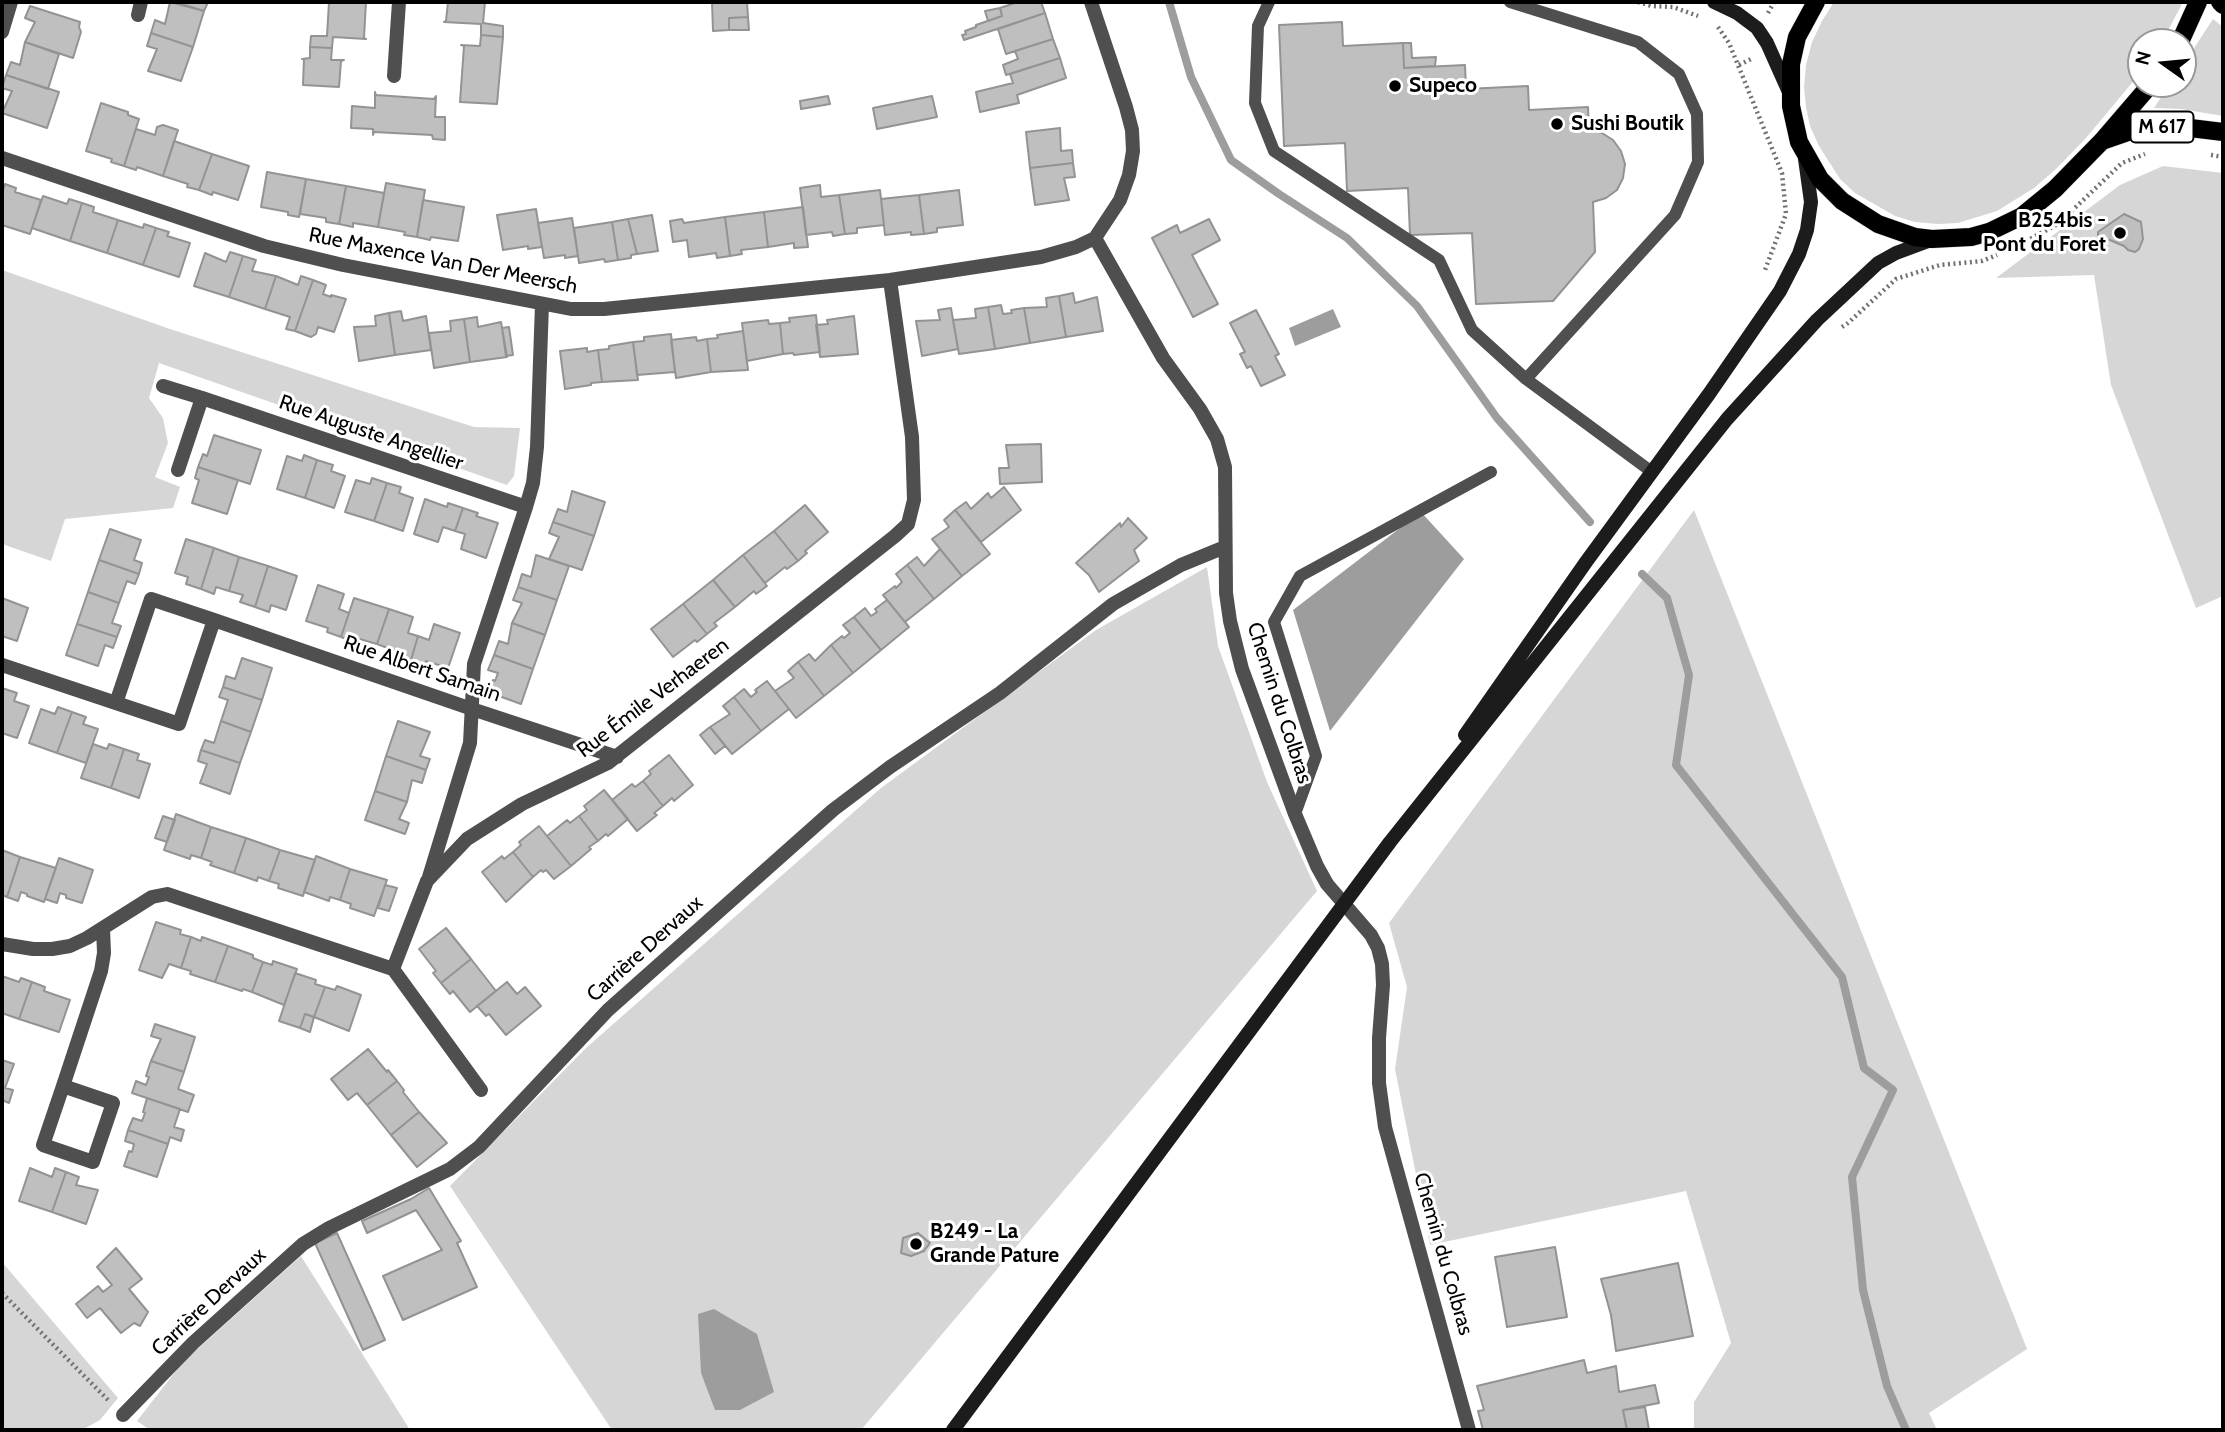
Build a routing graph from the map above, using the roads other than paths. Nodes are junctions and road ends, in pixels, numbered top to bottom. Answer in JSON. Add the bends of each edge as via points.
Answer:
{"nodes":[{"id":1,"x":11,"y":2,"type":"edge"},
{"id":2,"x":399,"y":2,"type":"edge"},
{"id":3,"x":1091,"y":2,"type":"edge"},
{"id":4,"x":1269,"y":2,"type":"edge"},
{"id":5,"x":1510,"y":2,"type":"edge"},
{"id":6,"x":1714,"y":2,"type":"edge"},
{"id":7,"x":1816,"y":2,"type":"edge"},
{"id":8,"x":2198,"y":2,"type":"edge"},
{"id":9,"x":2186,"y":28,"type":"edge"},
{"id":10,"x":2,"y":32,"type":"edge"},
{"id":11,"x":394,"y":76,"type":"dead end"},
{"id":12,"x":1790,"y":95,"type":"junction"},
{"id":13,"x":2139,"y":98,"type":"edge"},
{"id":14,"x":2223,"y":132,"type":"edge"},
{"id":15,"x":2102,"y":141,"type":"junction"},
{"id":16,"x":1804,"y":153,"type":"junction"},
{"id":17,"x":2,"y":158,"type":"edge"},
{"id":18,"x":1096,"y":238,"type":"junction"},
{"id":19,"x":1932,"y":239,"type":"junction"},
{"id":20,"x":890,"y":280,"type":"junction"},
{"id":21,"x":542,"y":304,"type":"junction"},
{"id":22,"x":1526,"y":380,"type":"junction"},
{"id":23,"x":163,"y":386,"type":"dead end"},
{"id":24,"x":202,"y":398,"type":"junction"},
{"id":25,"x":178,"y":470,"type":"dead end"},
{"id":26,"x":1491,"y":472,"type":"dead end"},
{"id":27,"x":1652,"y":472,"type":"junction"},
{"id":28,"x":526,"y":507,"type":"junction"},
{"id":29,"x":1225,"y":547,"type":"junction"},
{"id":30,"x":214,"y":620,"type":"junction"},
{"id":31,"x":2,"y":665,"type":"edge"},
{"id":32,"x":116,"y":703,"type":"junction"},
{"id":33,"x":472,"y":709,"type":"junction"},
{"id":34,"x":617,"y":757,"type":"junction"},
{"id":35,"x":1295,"y":814,"type":"junction"},
{"id":36,"x":1390,"y":842,"type":"junction"},
{"id":37,"x":427,"y":881,"type":"junction"},
{"id":38,"x":1344,"y":904,"type":"junction"},
{"id":39,"x":103,"y":928,"type":"junction"},
{"id":40,"x":2,"y":944,"type":"edge"},
{"id":41,"x":393,"y":969,"type":"junction"},
{"id":42,"x":63,"y":1086,"type":"junction"},
{"id":43,"x":481,"y":1090,"type":"dead end"},
{"id":44,"x":123,"y":1415,"type":"road end"},
{"id":45,"x":953,"y":1430,"type":"edge"},
{"id":46,"x":1469,"y":1430,"type":"edge"}],
"edges":[{"from":1,"to":10,"type":"street"},
{"from":2,"to":11,"type":"street"},
{"from":3,"to":18,"type":"street","via":[[1126,107],[1133,151],[1120,200]]},
{"from":4,"to":22,"type":"lane","via":[[1258,26],[1255,103],[1274,151],[1438,260],[1472,330]]},
{"from":5,"to":22,"type":"lane","via":[[1637,42],[1679,74],[1696,114],[1698,162],[1675,215]]},
{"from":6,"to":12,"type":"main road","via":[[1757,28]]},
{"from":7,"to":12,"type":"main road","via":[[1793,50]]},
{"from":8,"to":9,"type":"main road"},
{"from":12,"to":16,"type":"main road"},
{"from":13,"to":15,"type":"main road"},
{"from":14,"to":15,"type":"main road","number":"M 617","via":[[2164,127]]},
{"from":15,"to":19,"type":"main road","via":[[2056,189],[2022,216],[1971,237]]},
{"from":16,"to":19,"type":"main road","via":[[1828,188],[1858,213],[1897,233]]},
{"from":16,"to":27,"type":"main road","via":[[1810,216],[1791,272]]},
{"from":17,"to":21,"type":"street","name":"Rue Maxence Van Der Meersch","via":[[264,246]]},
{"from":18,"to":20,"type":"street","name":"Rue Maxence Van Der Meersch","via":[[1041,257]]},
{"from":18,"to":29,"type":"street","name":"Chemin du Colbras","via":[[1163,358],[1217,439],[1225,467]]},
{"from":19,"to":36,"type":"main road","via":[[1878,263],[1757,385]]},
{"from":20,"to":21,"type":"street","name":"Rue Maxence Van Der Meersch","via":[[604,309]]},
{"from":20,"to":34,"type":"street","name":"Rue Émile Verhaeren","via":[[912,436],[914,500],[908,524]]},
{"from":21,"to":28,"type":"street","via":[[537,447]]},
{"from":22,"to":27,"type":"lane"},
{"from":23,"to":24,"type":"street","name":"Rue Auguste Angellier"},
{"from":24,"to":25,"type":"street"},
{"from":24,"to":28,"type":"street","name":"Rue Auguste Angellier"},
{"from":26,"to":35,"type":"lane","via":[[1300,576],[1275,622],[1317,756]]},
{"from":27,"to":36,"type":"main road"},
{"from":28,"to":33,"type":"street","via":[[474,664]]},
{"from":29,"to":35,"type":"street","name":"Chemin du Colbras","via":[[1234,642]]},
{"from":29,"to":44,"type":"street","name":"Carrière Dervaux","via":[[1181,565],[1112,604],[1000,693],[833,810],[608,1010],[479,1147],[450,1169],[303,1244],[193,1343]]},
{"from":30,"to":32,"type":"street","via":[[179,724]]},
{"from":30,"to":32,"type":"street","name":"Rue Albert Samain","via":[[151,599]]},
{"from":30,"to":33,"type":"street","name":"Rue Albert Samain"},
{"from":31,"to":32,"type":"street"},
{"from":33,"to":34,"type":"street","name":"Rue Albert Samain"},
{"from":33,"to":37,"type":"street","via":[[470,743]]},
{"from":34,"to":37,"type":"street","name":"Rue Émile Verhaeren","via":[[502,815],[458,847]]},
{"from":35,"to":38,"type":"street","name":"Chemin du Colbras","via":[[1317,866]]},
{"from":36,"to":38,"type":"main road"},
{"from":37,"to":41,"type":"street","name":"Rue Émile Verhaeren"},
{"from":38,"to":45,"type":"main road"},
{"from":38,"to":46,"type":"street","name":"Chemin du Colbras","via":[[1371,935],[1380,956],[1379,1083],[1385,1127]]},
{"from":39,"to":40,"type":"street","via":[[62,948],[33,950]]},
{"from":39,"to":41,"type":"street","via":[[152,897],[167,894]]},
{"from":39,"to":42,"type":"street","via":[[101,971]]},
{"from":41,"to":43,"type":"street"},
{"from":42,"to":42,"type":"street","via":[[43,1146],[93,1162],[113,1103]]}]}
